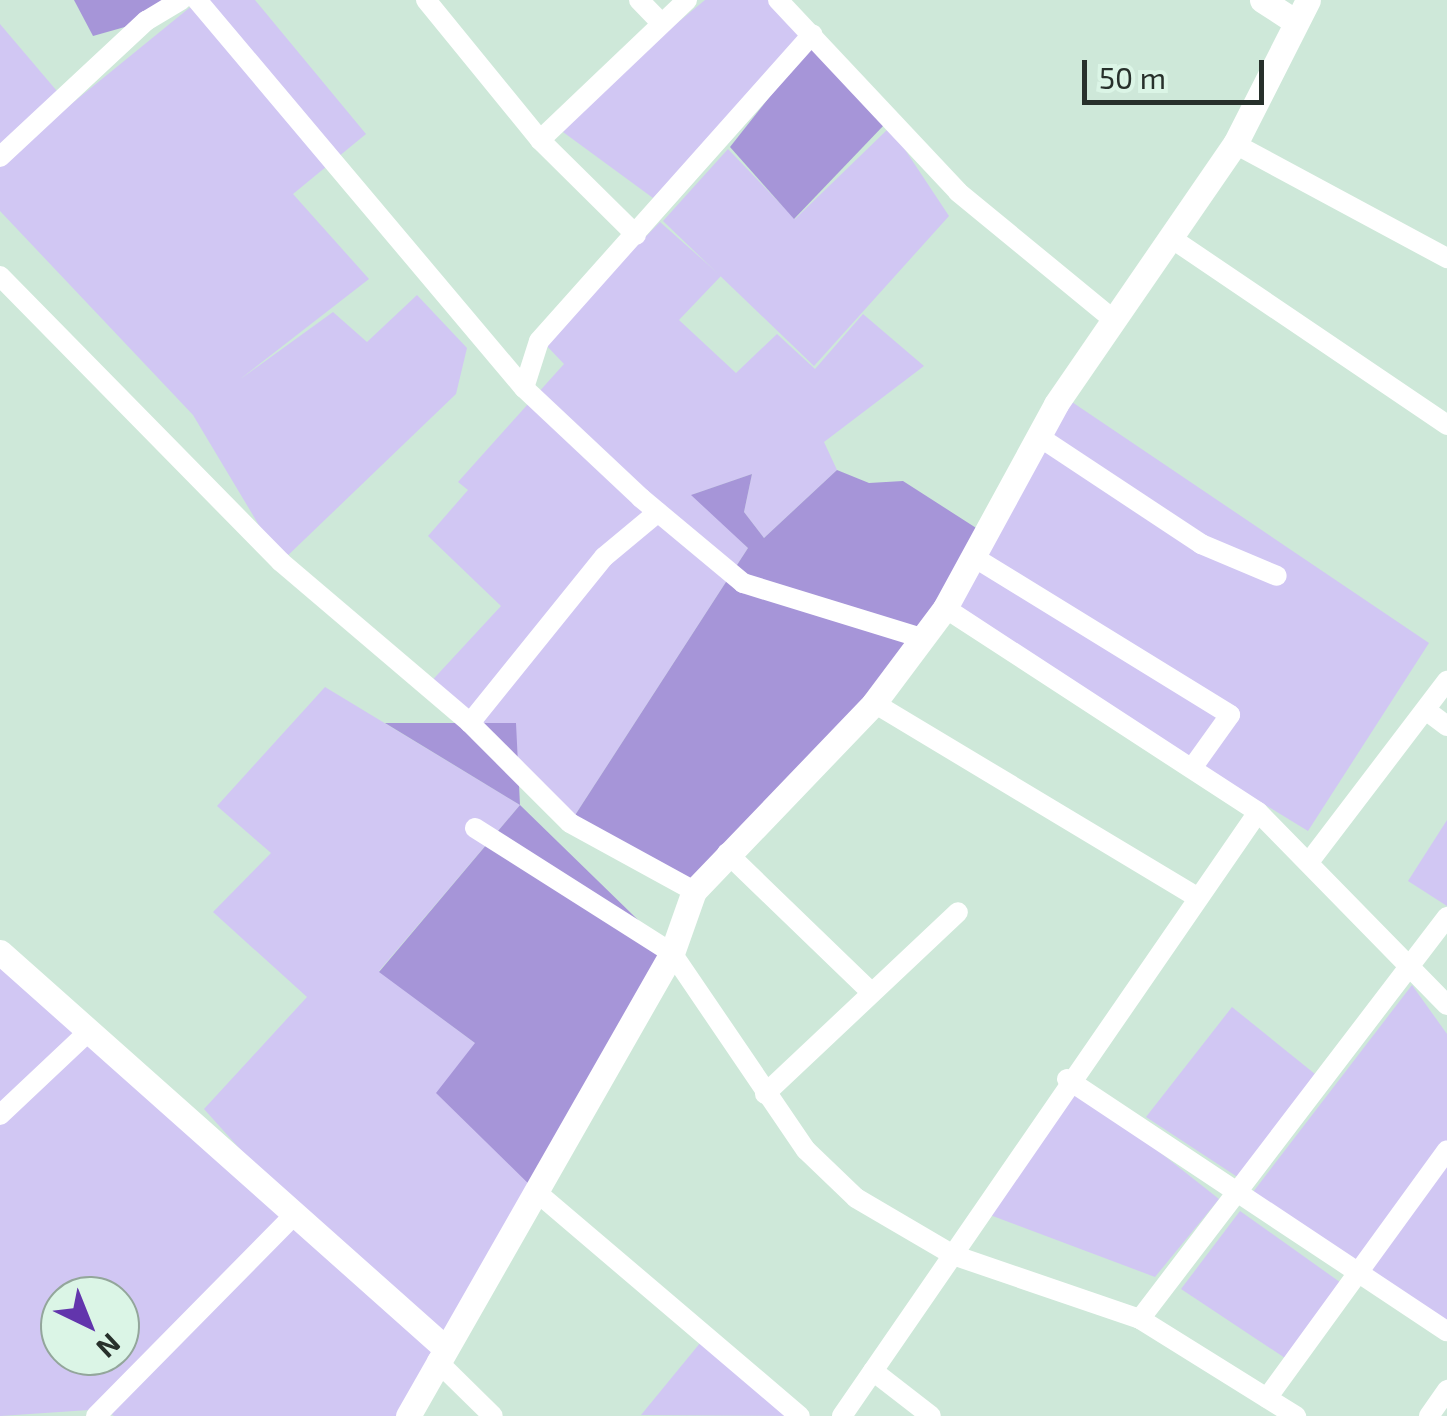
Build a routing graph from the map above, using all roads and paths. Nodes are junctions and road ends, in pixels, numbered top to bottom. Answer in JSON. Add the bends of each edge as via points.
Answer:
{"nodes":[{"id":1,"x":181,"y":0,"type":"edge"},
{"id":2,"x":197,"y":0,"type":"edge"},
{"id":3,"x":426,"y":0,"type":"edge"},
{"id":4,"x":639,"y":0,"type":"edge"},
{"id":5,"x":687,"y":0,"type":"edge"},
{"id":6,"x":778,"y":0,"type":"edge"},
{"id":7,"x":1262,"y":0,"type":"edge"},
{"id":8,"x":1301,"y":11,"type":"edge"},
{"id":9,"x":661,"y":24,"type":"junction"},
{"id":10,"x":813,"y":34,"type":"junction"},
{"id":11,"x":540,"y":140,"type":"junction"},
{"id":12,"x":1235,"y":144,"type":"junction"},
{"id":13,"x":0,"y":157,"type":"edge"},
{"id":14,"x":636,"y":236,"type":"junction"},
{"id":15,"x":1174,"y":240,"type":"junction"},
{"id":16,"x":1447,"y":258,"type":"edge"},
{"id":17,"x":0,"y":276,"type":"edge"},
{"id":18,"x":1114,"y":320,"type":"junction"},
{"id":19,"x":524,"y":388,"type":"junction"},
{"id":20,"x":1447,"y":426,"type":"edge"},
{"id":21,"x":1038,"y":436,"type":"junction"},
{"id":22,"x":658,"y":512,"type":"junction"},
{"id":23,"x":972,"y":556,"type":"junction"},
{"id":24,"x":1277,"y":576,"type":"dead end"},
{"id":25,"x":945,"y":608,"type":"junction"},
{"id":26,"x":922,"y":638,"type":"junction"},
{"id":27,"x":1447,"y":681,"type":"edge"},
{"id":28,"x":874,"y":703,"type":"junction"},
{"id":29,"x":1427,"y":711,"type":"junction"},
{"id":30,"x":470,"y":723,"type":"junction"},
{"id":31,"x":1447,"y":726,"type":"edge"},
{"id":32,"x":1192,"y":768,"type":"junction"},
{"id":33,"x":1258,"y":812,"type":"junction"},
{"id":34,"x":475,"y":828,"type":"dead end"},
{"id":35,"x":727,"y":853,"type":"junction"},
{"id":36,"x":1309,"y":862,"type":"junction"},
{"id":37,"x":694,"y":891,"type":"junction"},
{"id":38,"x":1194,"y":894,"type":"junction"},
{"id":39,"x":958,"y":912,"type":"dead end"},
{"id":40,"x":1447,"y":917,"type":"edge"},
{"id":41,"x":672,"y":952,"type":"junction"},
{"id":42,"x":1411,"y":960,"type":"junction"},
{"id":43,"x":4,"y":963,"type":"edge"},
{"id":44,"x":869,"y":990,"type":"junction"},
{"id":45,"x":1447,"y":1004,"type":"edge"},
{"id":46,"x":88,"y":1032,"type":"junction"},
{"id":47,"x":1067,"y":1079,"type":"junction"},
{"id":48,"x":765,"y":1094,"type":"junction"},
{"id":49,"x":0,"y":1115,"type":"edge"},
{"id":50,"x":1447,"y":1150,"type":"edge"},
{"id":51,"x":1238,"y":1194,"type":"junction"},
{"id":52,"x":540,"y":1195,"type":"junction"},
{"id":53,"x":291,"y":1218,"type":"junction"},
{"id":54,"x":954,"y":1255,"type":"junction"},
{"id":55,"x":1354,"y":1271,"type":"junction"},
{"id":56,"x":1140,"y":1320,"type":"junction"},
{"id":57,"x":1447,"y":1331,"type":"edge"},
{"id":58,"x":441,"y":1354,"type":"junction"},
{"id":59,"x":874,"y":1371,"type":"junction"},
{"id":60,"x":1447,"y":1390,"type":"edge"},
{"id":61,"x":1267,"y":1398,"type":"junction"},
{"id":62,"x":96,"y":1416,"type":"edge"},
{"id":63,"x":408,"y":1416,"type":"edge"},
{"id":64,"x":493,"y":1416,"type":"edge"},
{"id":65,"x":800,"y":1416,"type":"edge"},
{"id":66,"x":842,"y":1416,"type":"edge"},
{"id":67,"x":932,"y":1416,"type":"edge"},
{"id":68,"x":1296,"y":1416,"type":"edge"},
{"id":69,"x":1429,"y":1416,"type":"edge"}],
"edges":[{"from":1,"to":13,"type":"street","via":[[146,21]]},
{"from":2,"to":19,"type":"street"},
{"from":3,"to":11,"type":"street"},
{"from":4,"to":9,"type":"street"},
{"from":5,"to":9,"type":"street"},
{"from":6,"to":10,"type":"street"},
{"from":7,"to":8,"type":"street"},
{"from":8,"to":12,"type":"street"},
{"from":9,"to":11,"type":"street"},
{"from":10,"to":14,"type":"street"},
{"from":10,"to":18,"type":"street","via":[[958,192]]},
{"from":11,"to":14,"type":"street"},
{"from":12,"to":15,"type":"street"},
{"from":12,"to":16,"type":"street"},
{"from":14,"to":19,"type":"street","via":[[539,340]]},
{"from":15,"to":18,"type":"street"},
{"from":15,"to":20,"type":"street"},
{"from":17,"to":30,"type":"street","via":[[281,562]]},
{"from":18,"to":21,"type":"street"},
{"from":19,"to":22,"type":"street"},
{"from":21,"to":23,"type":"street"},
{"from":21,"to":24,"type":"street","via":[[1201,544]]},
{"from":22,"to":26,"type":"street","via":[[743,583]]},
{"from":22,"to":30,"type":"street","via":[[604,557]]},
{"from":23,"to":25,"type":"street"},
{"from":23,"to":32,"type":"street","via":[[1230,715]]},
{"from":25,"to":26,"type":"street"},
{"from":25,"to":32,"type":"street"},
{"from":26,"to":28,"type":"street"},
{"from":27,"to":29,"type":"street"},
{"from":28,"to":35,"type":"street"},
{"from":28,"to":38,"type":"street"},
{"from":29,"to":31,"type":"street"},
{"from":29,"to":36,"type":"street"},
{"from":30,"to":37,"type":"street","via":[[570,823]]},
{"from":32,"to":33,"type":"street"},
{"from":33,"to":36,"type":"street"},
{"from":33,"to":38,"type":"street"},
{"from":34,"to":41,"type":"street"},
{"from":35,"to":37,"type":"street"},
{"from":35,"to":44,"type":"street"},
{"from":36,"to":42,"type":"street"},
{"from":37,"to":41,"type":"street"},
{"from":38,"to":47,"type":"street"},
{"from":39,"to":44,"type":"street"},
{"from":40,"to":42,"type":"street"},
{"from":41,"to":48,"type":"street"},
{"from":41,"to":52,"type":"street"},
{"from":42,"to":45,"type":"street"},
{"from":42,"to":51,"type":"street"},
{"from":43,"to":46,"type":"street"},
{"from":44,"to":48,"type":"street"},
{"from":46,"to":49,"type":"street"},
{"from":46,"to":53,"type":"street"},
{"from":47,"to":51,"type":"street"},
{"from":47,"to":54,"type":"street"},
{"from":48,"to":54,"type":"street","via":[[856,1198]]},
{"from":50,"to":55,"type":"street"},
{"from":51,"to":55,"type":"street"},
{"from":51,"to":56,"type":"street"},
{"from":52,"to":58,"type":"street"},
{"from":52,"to":65,"type":"street"},
{"from":53,"to":58,"type":"street"},
{"from":53,"to":62,"type":"street"},
{"from":54,"to":56,"type":"street"},
{"from":54,"to":59,"type":"street"},
{"from":55,"to":57,"type":"street"},
{"from":55,"to":61,"type":"street"},
{"from":56,"to":61,"type":"street"},
{"from":58,"to":63,"type":"street"},
{"from":58,"to":64,"type":"street"},
{"from":59,"to":66,"type":"street"},
{"from":59,"to":67,"type":"street"},
{"from":60,"to":69,"type":"street"},
{"from":61,"to":68,"type":"street"}]}
